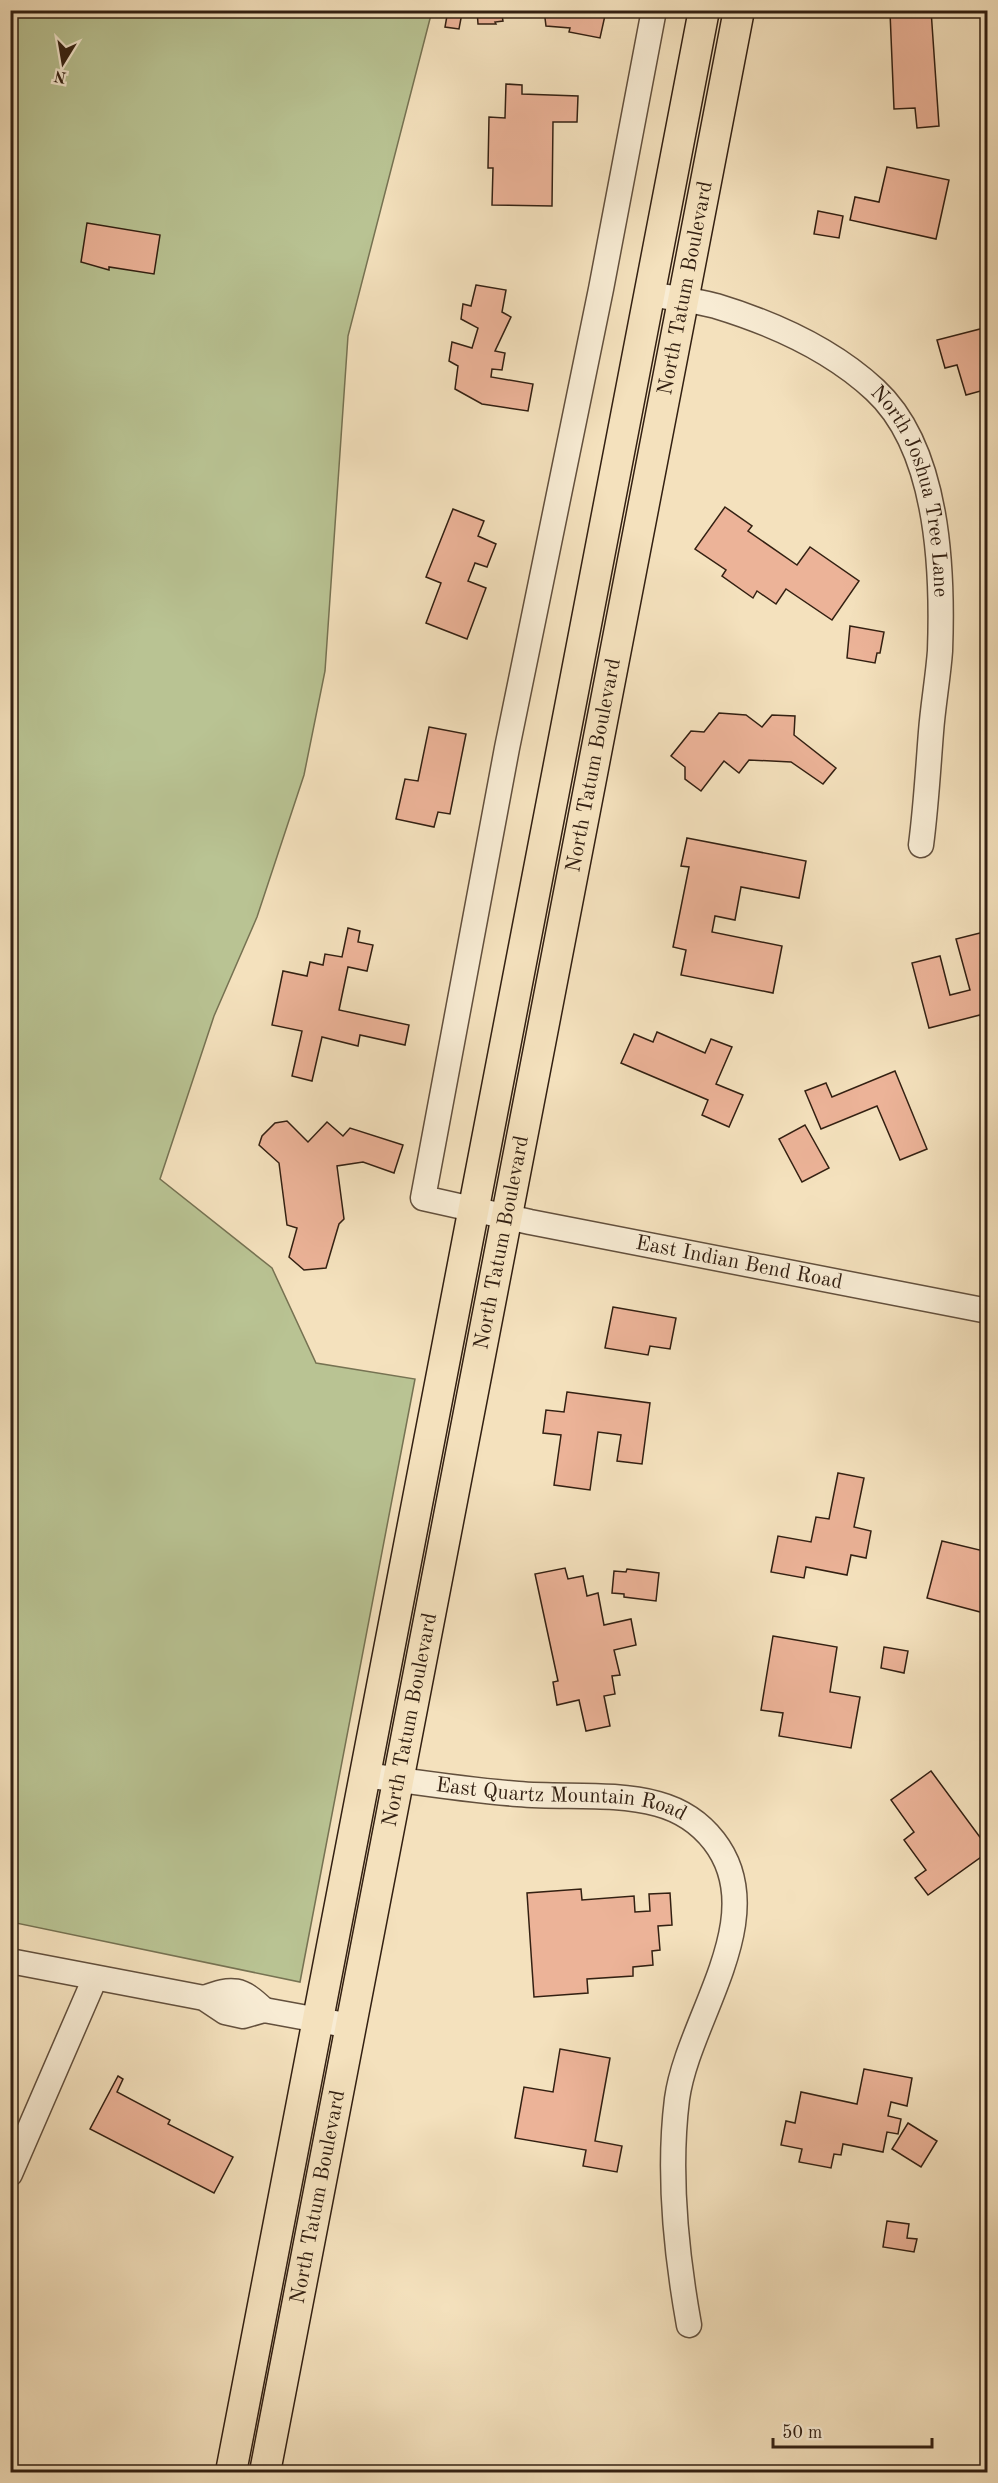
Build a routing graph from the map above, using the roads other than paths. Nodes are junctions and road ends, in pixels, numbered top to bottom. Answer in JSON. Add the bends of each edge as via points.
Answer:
{"nodes":[{"id":1,"x":654,"y":10,"type":"edge"},
{"id":2,"x":704,"y":10,"type":"edge"},
{"id":3,"x":739,"y":10,"type":"edge"},
{"id":4,"x":649,"y":294,"type":"junction"},
{"id":5,"x":683,"y":300,"type":"junction"},
{"id":6,"x":921,"y":845,"type":"dead end"},
{"id":7,"x":490,"y":1213,"type":"junction"},
{"id":8,"x":987,"y":1311,"type":"edge"},
{"id":9,"x":365,"y":1775,"type":"junction"},
{"id":10,"x":398,"y":1780,"type":"junction"},
{"id":11,"x":10,"y":1961,"type":"edge"},
{"id":12,"x":95,"y":1978,"type":"junction"},
{"id":13,"x":318,"y":2020,"type":"junction"},
{"id":14,"x":351,"y":2026,"type":"junction"},
{"id":15,"x":10,"y":2174,"type":"edge"},
{"id":16,"x":689,"y":2325,"type":"dead end"},
{"id":17,"x":231,"y":2472,"type":"edge"},
{"id":18,"x":266,"y":2472,"type":"edge"}],
"edges":[{"from":1,"to":7,"type":"street","name":"North Tatum Boulevard","via":[[507,748],[423,1198]]},
{"from":2,"to":4,"type":"main road","name":"North Tatum Boulevard"},
{"from":3,"to":5,"type":"main road","name":"North Tatum Boulevard"},
{"from":4,"to":5,"type":"street","name":"North Joshua Tree Lane"},
{"from":4,"to":7,"type":"main road","name":"North Tatum Boulevard"},
{"from":5,"to":6,"type":"street","name":"North Joshua Tree Lane","via":[[739,314],[826,353],[876,391],[896,415],[914,450],[929,490],[940,608],[940,653]]},
{"from":5,"to":7,"type":"main road","name":"North Tatum Boulevard"},
{"from":7,"to":8,"type":"street","name":"East Indian Bend Road"},
{"from":7,"to":9,"type":"main road","name":"North Tatum Boulevard"},
{"from":7,"to":10,"type":"main road","name":"North Tatum Boulevard"},
{"from":9,"to":10,"type":"street","name":"East Quartz Mountain Road"},
{"from":9,"to":13,"type":"main road","name":"North Tatum Boulevard"},
{"from":10,"to":14,"type":"main road","name":"North Tatum Boulevard"},
{"from":10,"to":16,"type":"street","name":"East Quartz Mountain Road","via":[[517,1794],[634,1799],[660,1804],[687,1816],[708,1833],[722,1852],[730,1869],[736,1908],[732,1934],[686,2061],[672,2153]]},
{"from":11,"to":12,"type":"street"},
{"from":12,"to":13,"type":"street","via":[[204,1998],[225,2012],[243,2016],[264,2010]]},
{"from":12,"to":15,"type":"street"},
{"from":13,"to":14,"type":"street"},
{"from":13,"to":17,"type":"main road","name":"North Tatum Boulevard"},
{"from":14,"to":18,"type":"main road","name":"North Tatum Boulevard"}]}
